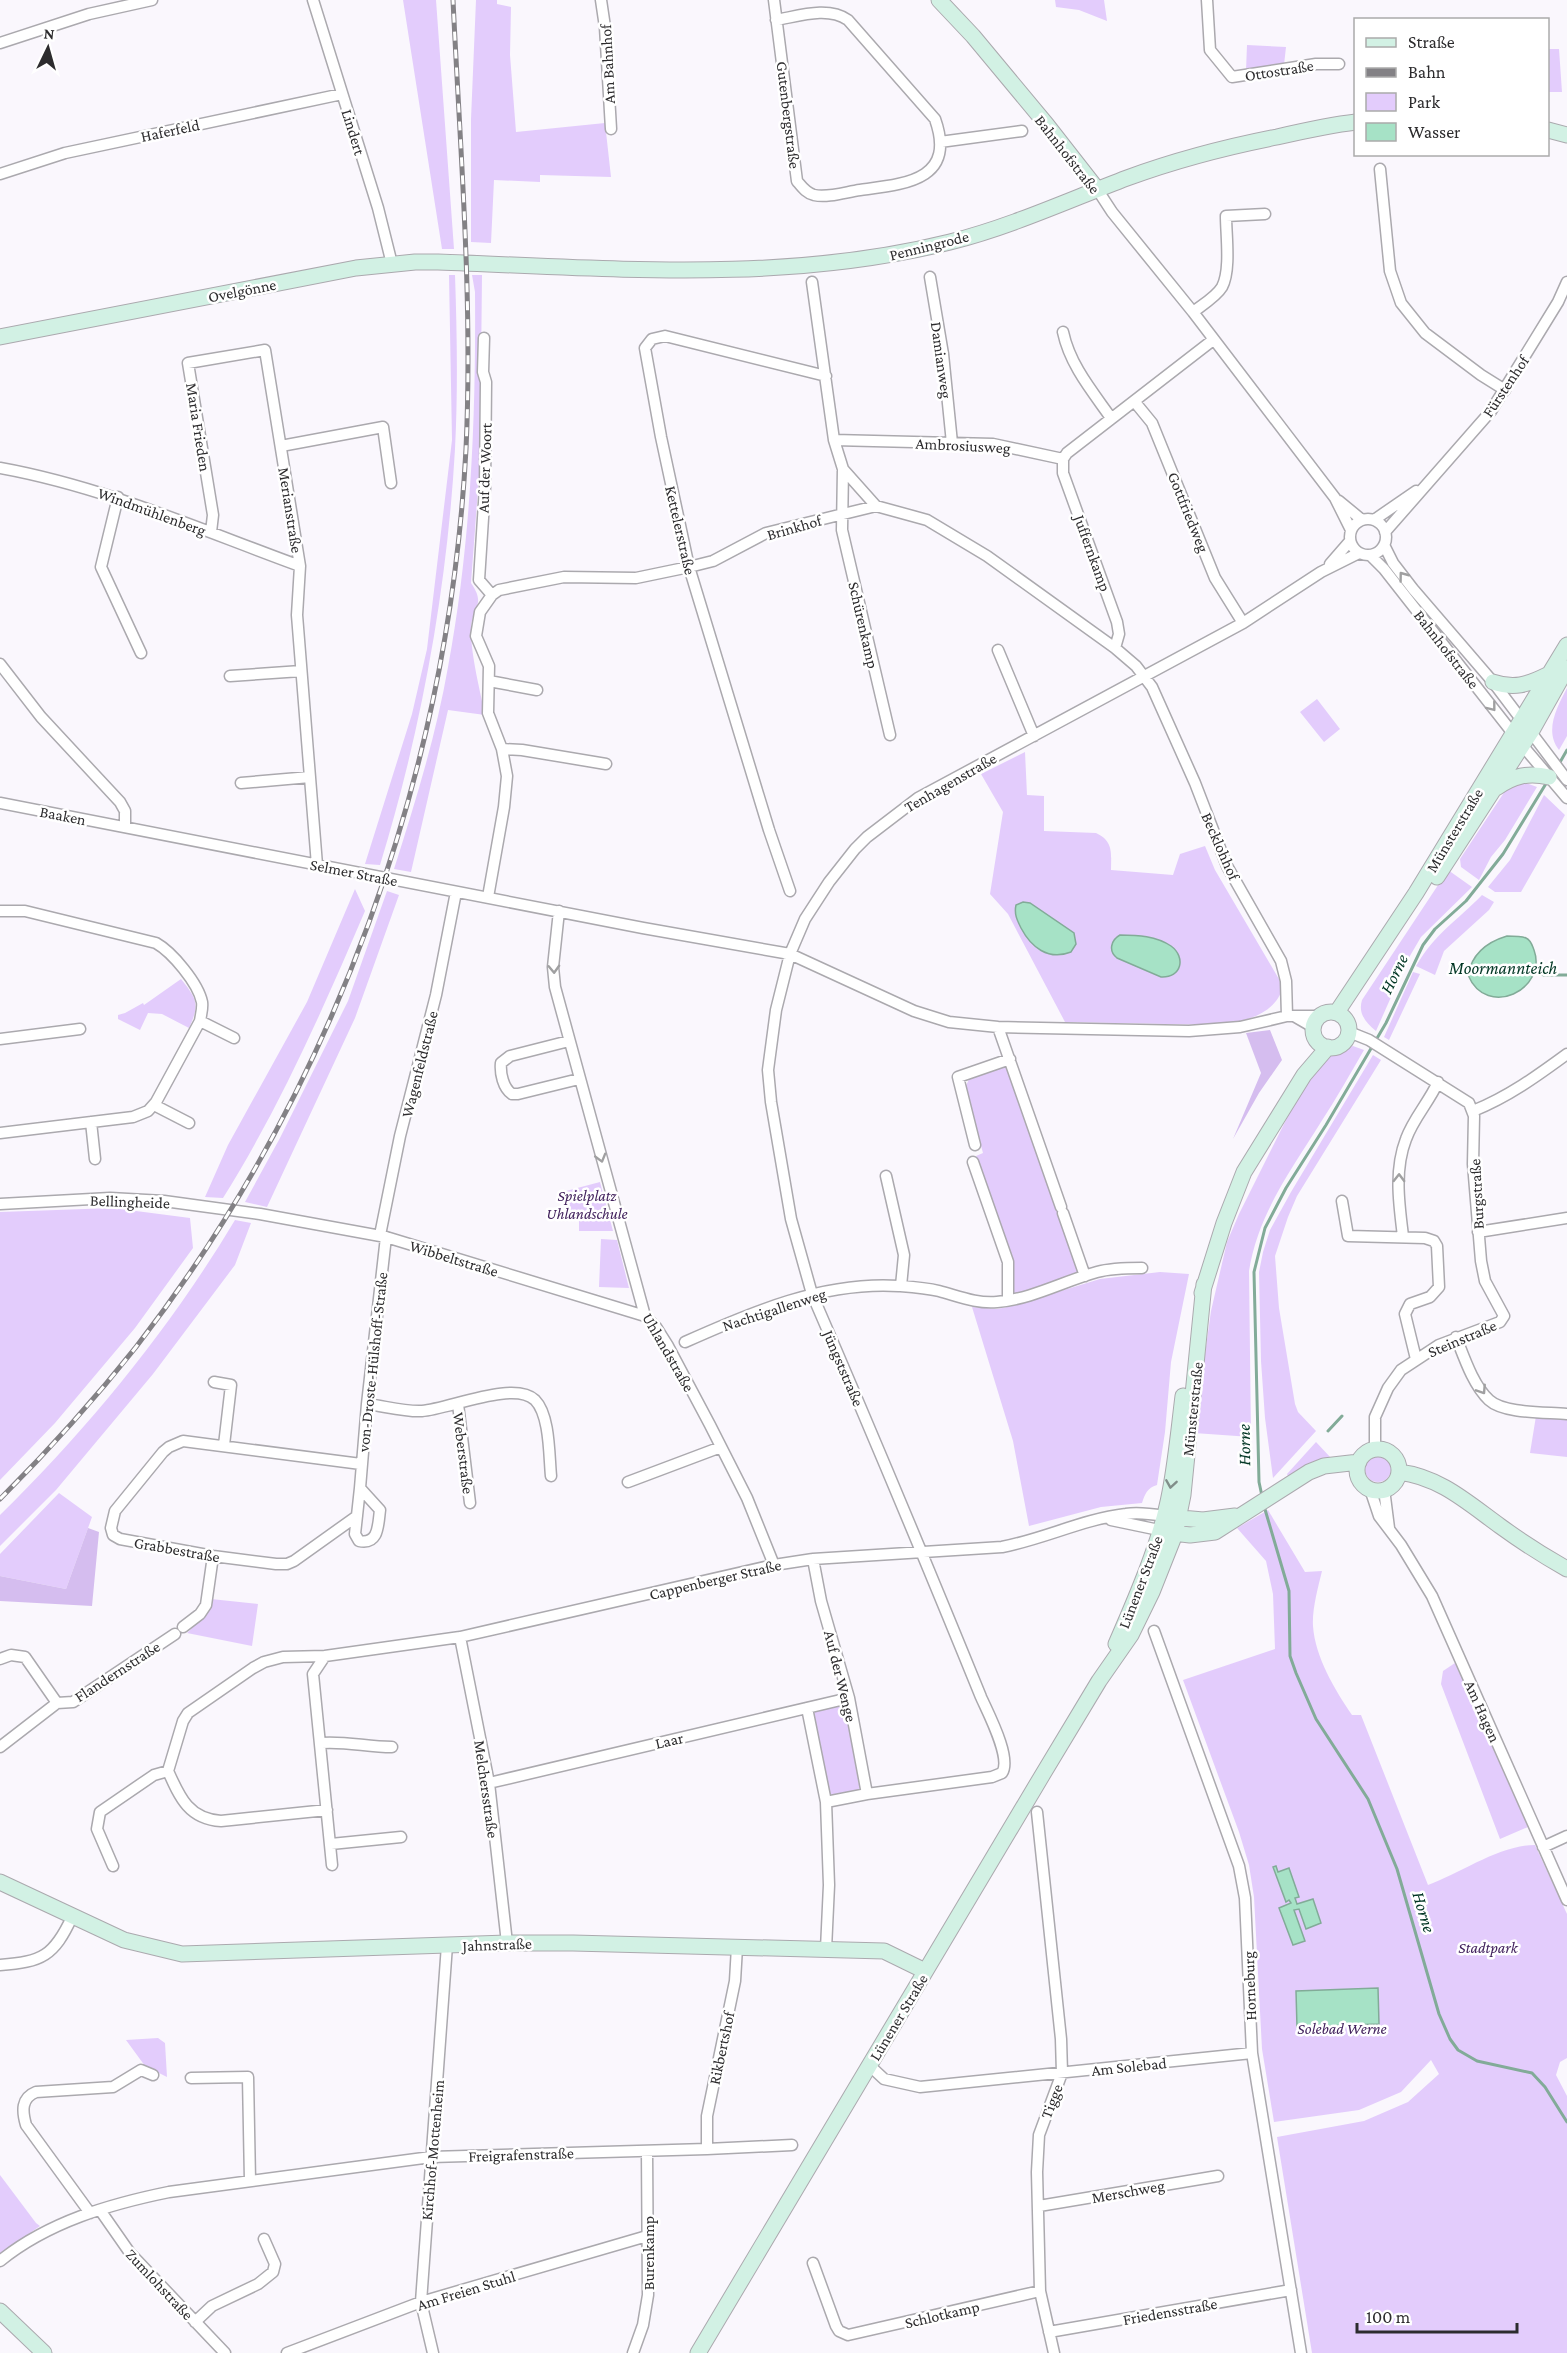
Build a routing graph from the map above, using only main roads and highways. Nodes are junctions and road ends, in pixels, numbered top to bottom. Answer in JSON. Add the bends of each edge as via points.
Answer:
{"nodes":[{"id":1,"x":939,"y":0,"type":"edge"},
{"id":2,"x":1354,"y":122,"type":"edge"},
{"id":3,"x":1549,"y":130,"type":"edge"},
{"id":4,"x":1567,"y":135,"type":"edge"},
{"id":5,"x":1097,"y":189,"type":"junction"},
{"id":6,"x":486,"y":264,"type":"joint"},
{"id":7,"x":0,"y":337,"type":"edge"},
{"id":8,"x":1567,"y":645,"type":"edge"},
{"id":9,"x":1567,"y":668,"type":"edge"},
{"id":10,"x":1549,"y":674,"type":"junction"},
{"id":11,"x":1493,"y":682,"type":"road end"},
{"id":12,"x":1522,"y":736,"type":"junction"},
{"id":13,"x":1551,"y":776,"type":"edge"},
{"id":14,"x":1492,"y":791,"type":"junction"},
{"id":15,"x":1344,"y":1021,"type":"junction"},
{"id":16,"x":1319,"y":1033,"type":"junction"},
{"id":17,"x":1359,"y":1469,"type":"junction"},
{"id":18,"x":1399,"y":1472,"type":"junction"},
{"id":19,"x":1244,"y":1512,"type":"junction"},
{"id":20,"x":1167,"y":1521,"type":"junction"},
{"id":21,"x":1175,"y":1534,"type":"junction"},
{"id":22,"x":1567,"y":1569,"type":"edge"},
{"id":23,"x":1099,"y":1681,"type":"junction"},
{"id":24,"x":0,"y":1882,"type":"edge"},
{"id":25,"x":925,"y":1971,"type":"junction"},
{"id":26,"x":0,"y":2311,"type":"edge"},
{"id":27,"x":35,"y":2350,"type":"edge"},
{"id":28,"x":698,"y":2353,"type":"edge"}],
"edges":[{"from":1,"to":5,"type":"main road","name":"Bahnhofstraße","via":[[1055,134]]},
{"from":2,"to":5,"type":"main road","name":"Penningrode","via":[[1238,145],[1167,164]]},
{"from":3,"to":4,"type":"main road"},
{"from":5,"to":6,"type":"main road","name":"Penningrode","via":[[953,242],[810,267],[739,270]]},
{"from":6,"to":7,"type":"main road","name":"Ovelgönne","via":[[392,264]]},
{"from":8,"to":10,"type":"main road","name":"Münsterstraße"},
{"from":9,"to":12,"type":"main road","name":"Münsterstraße"},
{"from":10,"to":11,"type":"main road","via":[[1519,687]]},
{"from":10,"to":12,"type":"main road","name":"Münsterstraße","via":[[1521,718]]},
{"from":12,"to":14,"type":"main road","name":"Münsterstraße"},
{"from":12,"to":15,"type":"main road","name":"Münsterstraße","via":[[1416,893]]},
{"from":13,"to":14,"type":"main road","via":[[1512,778]]},
{"from":14,"to":15,"type":"main road","name":"Münsterstraße"},
{"from":15,"to":16,"type":"main road","via":[[1326,1012]]},
{"from":15,"to":16,"type":"main road","name":"Münsterstraße","via":[[1341,1045]]},
{"from":16,"to":20,"type":"main road","name":"Münsterstraße","via":[[1304,1075],[1244,1172],[1204,1284],[1194,1323]]},
{"from":17,"to":18,"type":"main road","via":[[1377,1489],[1394,1483]]},
{"from":17,"to":18,"type":"main road","via":[[1363,1456],[1381,1449],[1393,1454]]},
{"from":17,"to":19,"type":"main road","via":[[1302,1478]]},
{"from":18,"to":22,"type":"main road","via":[[1428,1478],[1449,1488],[1525,1544]]},
{"from":19,"to":20,"type":"main road","via":[[1203,1520]]},
{"from":19,"to":21,"type":"main road","via":[[1215,1532]]},
{"from":20,"to":21,"type":"main road"},
{"from":20,"to":23,"type":"main road","name":"Lünener Straße"},
{"from":21,"to":23,"type":"main road","name":"Lünener Straße","via":[[1131,1635]]},
{"from":23,"to":25,"type":"main road","name":"Lünener Straße"},
{"from":24,"to":25,"type":"main road","name":"Jahnstraße","via":[[135,1944],[182,1954],[507,1943],[826,1949],[884,1951]]},
{"from":25,"to":28,"type":"main road","name":"Lünener Straße"},
{"from":26,"to":27,"type":"main road"}]}
